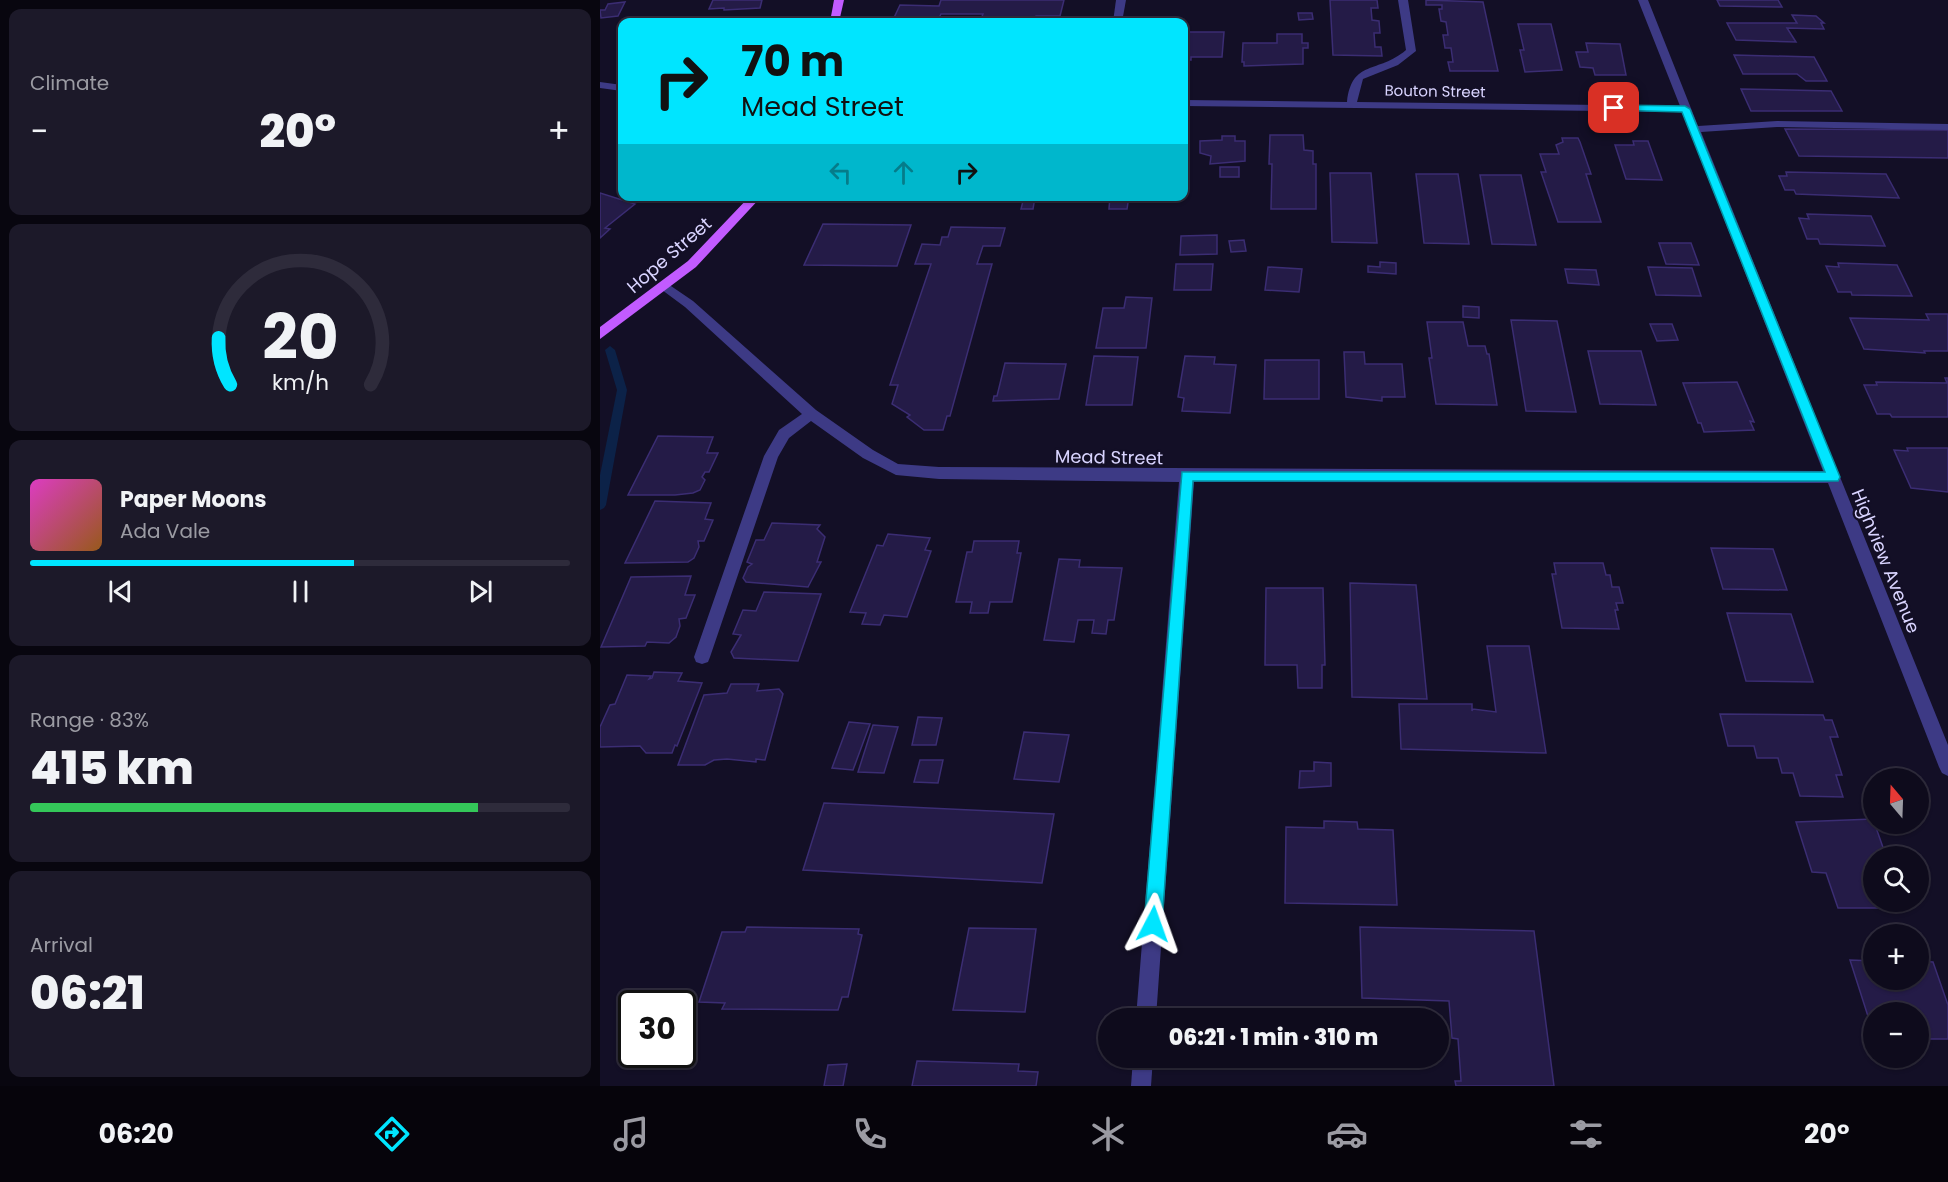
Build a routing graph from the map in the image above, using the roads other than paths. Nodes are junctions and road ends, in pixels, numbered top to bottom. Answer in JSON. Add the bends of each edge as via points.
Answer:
{"nodes":[{"id":1,"x":839,"y":0,"type":"edge"},
{"id":2,"x":1121,"y":0,"type":"edge"},
{"id":3,"x":1403,"y":0,"type":"edge"},
{"id":4,"x":1643,"y":0,"type":"edge"},
{"id":5,"x":835,"y":18,"type":"edge"},
{"id":6,"x":1119,"y":18,"type":"edge"},
{"id":7,"x":600,"y":85,"type":"edge"},
{"id":8,"x":618,"y":87,"type":"edge"},
{"id":9,"x":1188,"y":103,"type":"edge"},
{"id":10,"x":1352,"y":105,"type":"junction"},
{"id":11,"x":1685,"y":109,"type":"junction"},
{"id":12,"x":1948,"y":127,"type":"edge"},
{"id":13,"x":1693,"y":129,"type":"junction"},
{"id":14,"x":752,"y":201,"type":"edge"},
{"id":15,"x":664,"y":287,"type":"junction"},
{"id":16,"x":600,"y":334,"type":"edge"},
{"id":17,"x":811,"y":414,"type":"junction"},
{"id":18,"x":1187,"y":476,"type":"junction"},
{"id":19,"x":1833,"y":477,"type":"junction"},
{"id":20,"x":702,"y":657,"type":"dead end"},
{"id":21,"x":1948,"y":767,"type":"edge"},
{"id":22,"x":1147,"y":1008,"type":"edge"},
{"id":23,"x":1142,"y":1068,"type":"edge"},
{"id":24,"x":1141,"y":1086,"type":"edge"}],
"edges":[{"from":1,"to":5,"type":"main road"},
{"from":2,"to":6,"type":"street"},
{"from":3,"to":10,"type":"street","via":[[1411,51],[1396,63],[1363,72],[1354,84]]},
{"from":4,"to":11,"type":"street","name":"Highview Avenue"},
{"from":7,"to":8,"type":"street"},
{"from":9,"to":10,"type":"street","name":"Bouton Street"},
{"from":10,"to":11,"type":"street","name":"Bouton Street"},
{"from":11,"to":13,"type":"street","name":"Highview Avenue"},
{"from":12,"to":13,"type":"street","via":[[1777,124]]},
{"from":13,"to":19,"type":"street","name":"Highview Avenue"},
{"from":14,"to":15,"type":"main road","name":"Hope Street"},
{"from":15,"to":16,"type":"main road","name":"Hope Street"},
{"from":15,"to":17,"type":"street","name":"Mead Street","via":[[689,304]]},
{"from":17,"to":18,"type":"street","name":"Mead Street","via":[[896,469]]},
{"from":17,"to":20,"type":"street","via":[[784,434],[771,456]]},
{"from":18,"to":19,"type":"street","name":"Mead Street"},
{"from":18,"to":22,"type":"street"},
{"from":19,"to":21,"type":"street","name":"Highview Avenue"},
{"from":23,"to":24,"type":"street"}]}
